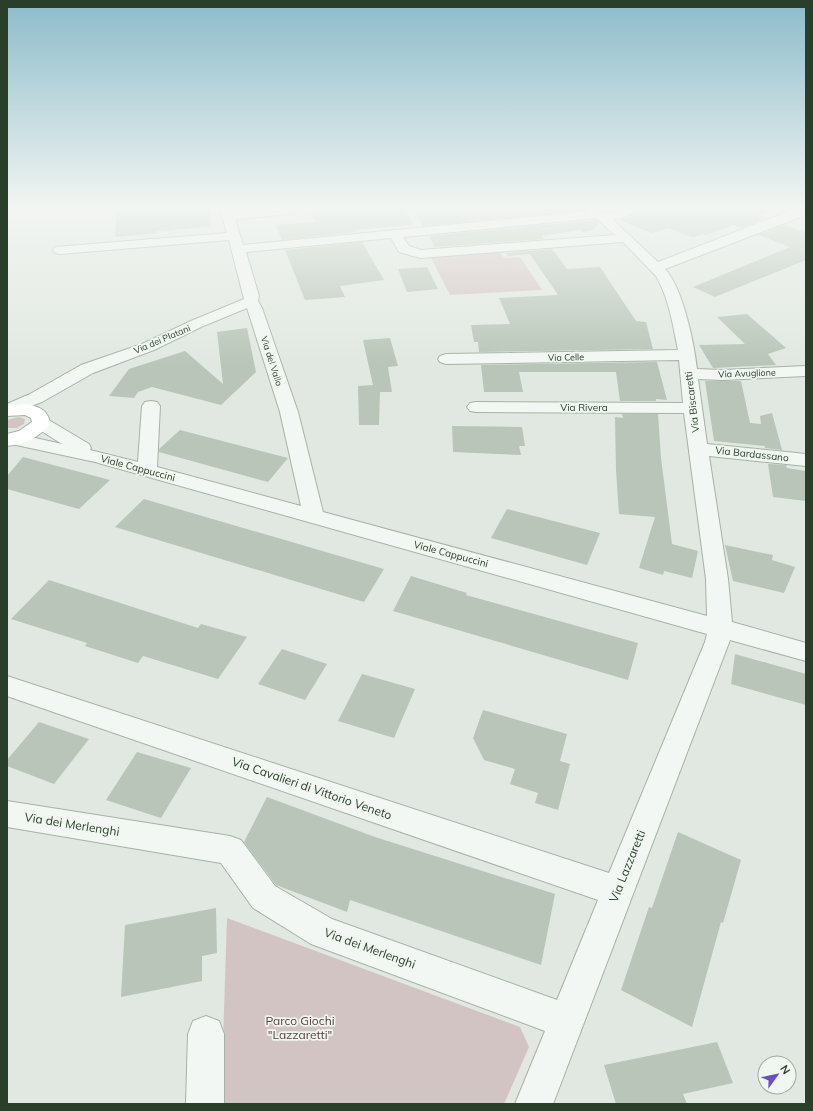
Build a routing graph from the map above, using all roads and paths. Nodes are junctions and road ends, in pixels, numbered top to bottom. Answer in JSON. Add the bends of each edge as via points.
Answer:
{"nodes":[{"id":1,"x":242,"y":261,"type":"edge"},
{"id":2,"x":649,"y":261,"type":"edge"},
{"id":3,"x":674,"y":261,"type":"edge"},
{"id":4,"x":656,"y":268,"type":"junction"},
{"id":5,"x":251,"y":301,"type":"junction"},
{"id":6,"x":687,"y":355,"type":"junction"},
{"id":7,"x":446,"y":359,"type":"dead end"},
{"id":8,"x":806,"y":371,"type":"edge"},
{"id":9,"x":688,"y":374,"type":"junction"},
{"id":10,"x":73,"y":377,"type":"junction"},
{"id":11,"x":151,"y":406,"type":"dead end"},
{"id":12,"x":476,"y":407,"type":"dead end"},
{"id":13,"x":692,"y":408,"type":"junction"},
{"id":14,"x":7,"y":410,"type":"edge"},
{"id":15,"x":40,"y":419,"type":"junction"},
{"id":16,"x":10,"y":440,"type":"edge"},
{"id":17,"x":698,"y":449,"type":"junction"},
{"id":18,"x":95,"y":456,"type":"junction"},
{"id":19,"x":806,"y":460,"type":"edge"},
{"id":20,"x":148,"y":470,"type":"junction"},
{"id":21,"x":314,"y":516,"type":"junction"},
{"id":22,"x":720,"y":628,"type":"junction"},
{"id":23,"x":806,"y":652,"type":"edge"},
{"id":24,"x":7,"y":686,"type":"edge"},
{"id":25,"x":7,"y":814,"type":"edge"},
{"id":26,"x":617,"y":891,"type":"junction"},
{"id":27,"x":566,"y":1021,"type":"junction"},
{"id":28,"x":206,"y":1034,"type":"dead end"},
{"id":29,"x":205,"y":1104,"type":"edge"},
{"id":30,"x":534,"y":1104,"type":"edge"}],
"edges":[{"from":1,"to":5,"type":"street","name":"Via del Vallo","via":[[252,296]]},
{"from":2,"to":4,"type":"street","name":"Via Biscaretti"},
{"from":3,"to":4,"type":"street"},
{"from":4,"to":6,"type":"street","name":"Via Biscaretti","via":[[667,282],[679,318]]},
{"from":5,"to":10,"type":"street","name":"Via dei Platani"},
{"from":5,"to":21,"type":"street","name":"Via del Vallo","via":[[289,412]]},
{"from":6,"to":7,"type":"street","name":"Via Celle"},
{"from":6,"to":9,"type":"street","name":"Via Biscaretti"},
{"from":8,"to":9,"type":"street","name":"Via Avuglione"},
{"from":9,"to":13,"type":"street","name":"Via Biscaretti"},
{"from":10,"to":14,"type":"street","name":"Via dei Platani","via":[[36,398]]},
{"from":10,"to":15,"type":"street","name":"Via dei Platani","via":[[52,397]]},
{"from":11,"to":20,"type":"street"},
{"from":12,"to":13,"type":"street","name":"Via Rivera"},
{"from":13,"to":17,"type":"street","name":"Via Biscaretti"},
{"from":14,"to":15,"type":"main road","via":[[33,410]]},
{"from":15,"to":16,"type":"main road","via":[[35,429]]},
{"from":15,"to":18,"type":"street","name":"Viale Cappuccini"},
{"from":16,"to":18,"type":"street","name":"Viale Cappuccini"},
{"from":17,"to":19,"type":"street","name":"Via Bardassano"},
{"from":17,"to":22,"type":"street","name":"Via Biscaretti","via":[[717,579]]},
{"from":18,"to":20,"type":"street","name":"Viale Cappuccini"},
{"from":20,"to":21,"type":"street","name":"Viale Cappuccini"},
{"from":21,"to":22,"type":"street","name":"Viale Cappuccini"},
{"from":22,"to":23,"type":"street","name":"Viale Cappuccini"},
{"from":22,"to":26,"type":"street","name":"Via Lazzaretti","via":[[717,642]]},
{"from":24,"to":26,"type":"street","name":"Via Cavalieri di Vittorio Veneto"},
{"from":25,"to":27,"type":"street","name":"Via dei Merlenghi","via":[[230,850],[264,897],[323,932]]},
{"from":26,"to":27,"type":"street","name":"Via Lazzaretti"},
{"from":27,"to":30,"type":"street","name":"Via Lazzaretti"},
{"from":28,"to":29,"type":"street"}]}
